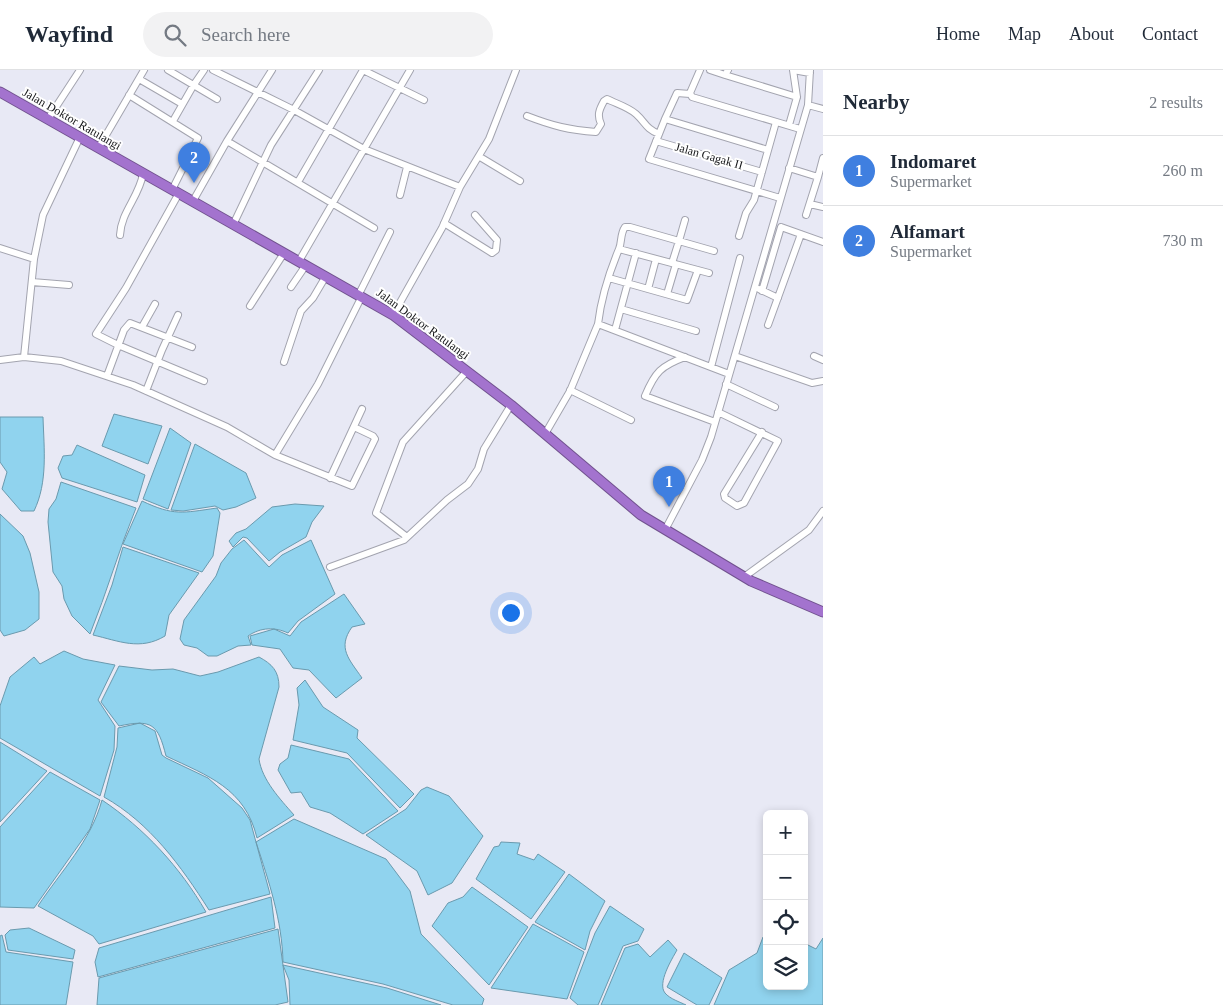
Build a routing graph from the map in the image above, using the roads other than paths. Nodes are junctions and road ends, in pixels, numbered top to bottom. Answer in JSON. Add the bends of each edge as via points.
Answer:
{"nodes":[{"id":1,"x":144,"y":70,"type":"edge"},
{"id":2,"x":168,"y":70,"type":"edge"},
{"id":3,"x":204,"y":70,"type":"edge"},
{"id":4,"x":213,"y":70,"type":"edge"},
{"id":5,"x":272,"y":70,"type":"edge"},
{"id":6,"x":319,"y":70,"type":"edge"},
{"id":7,"x":363,"y":70,"type":"edge"},
{"id":8,"x":410,"y":70,"type":"edge"},
{"id":9,"x":516,"y":70,"type":"edge"},
{"id":10,"x":700,"y":70,"type":"edge"},
{"id":11,"x":710,"y":70,"type":"edge"},
{"id":12,"x":793,"y":70,"type":"edge"},
{"id":13,"x":76,"y":71,"type":"edge"},
{"id":14,"x":810,"y":71,"type":"edge"},
{"id":15,"x":224,"y":73,"type":"edge"},
{"id":16,"x":727,"y":73,"type":"edge"},
{"id":17,"x":139,"y":79,"type":"junction"},
{"id":18,"x":193,"y":86,"type":"junction"},
{"id":19,"x":398,"y":88,"type":"junction"},
{"id":20,"x":0,"y":92,"type":"edge"},
{"id":21,"x":258,"y":92,"type":"junction"},
{"id":22,"x":690,"y":94,"type":"junction"},
{"id":23,"x":129,"y":95,"type":"junction"},
{"id":24,"x":797,"y":97,"type":"junction"},
{"id":25,"x":217,"y":99,"type":"dead end"},
{"id":26,"x":424,"y":100,"type":"dead end"},
{"id":27,"x":182,"y":104,"type":"junction"},
{"id":28,"x":808,"y":105,"type":"junction"},
{"id":29,"x":823,"y":109,"type":"edge"},
{"id":30,"x":294,"y":110,"type":"junction"},
{"id":31,"x":527,"y":116,"type":"dead end"},
{"id":32,"x":48,"y":119,"type":"junction"},
{"id":33,"x":665,"y":119,"type":"junction"},
{"id":34,"x":173,"y":121,"type":"junction"},
{"id":35,"x":776,"y":122,"type":"junction"},
{"id":36,"x":789,"y":125,"type":"junction"},
{"id":37,"x":800,"y":129,"type":"junction"},
{"id":38,"x":329,"y":130,"type":"junction"},
{"id":39,"x":659,"y":134,"type":"junction"},
{"id":40,"x":80,"y":137,"type":"junction"},
{"id":41,"x":227,"y":141,"type":"junction"},
{"id":42,"x":656,"y":141,"type":"junction"},
{"id":43,"x":99,"y":147,"type":"junction"},
{"id":44,"x":364,"y":149,"type":"junction"},
{"id":45,"x":768,"y":150,"type":"junction"},
{"id":46,"x":480,"y":157,"type":"junction"},
{"id":47,"x":823,"y":158,"type":"edge"},
{"id":48,"x":264,"y":162,"type":"junction"},
{"id":49,"x":407,"y":167,"type":"junction"},
{"id":50,"x":789,"y":168,"type":"junction"},
{"id":51,"x":762,"y":172,"type":"junction"},
{"id":52,"x":143,"y":174,"type":"junction"},
{"id":53,"x":819,"y":180,"type":"edge"},
{"id":54,"x":520,"y":181,"type":"dead end"},
{"id":55,"x":298,"y":182,"type":"junction"},
{"id":56,"x":460,"y":187,"type":"junction"},
{"id":57,"x":757,"y":191,"type":"junction"},
{"id":58,"x":175,"y":192,"type":"junction"},
{"id":59,"x":400,"y":195,"type":"dead end"},
{"id":60,"x":780,"y":198,"type":"junction"},
{"id":61,"x":193,"y":201,"type":"junction"},
{"id":62,"x":332,"y":202,"type":"junction"},
{"id":63,"x":810,"y":204,"type":"junction"},
{"id":64,"x":823,"y":207,"type":"edge"},
{"id":65,"x":475,"y":215,"type":"dead end"},
{"id":66,"x":806,"y":215,"type":"dead end"},
{"id":67,"x":685,"y":220,"type":"dead end"},
{"id":68,"x":444,"y":223,"type":"junction"},
{"id":69,"x":773,"y":224,"type":"junction"},
{"id":70,"x":233,"y":225,"type":"junction"},
{"id":71,"x":781,"y":227,"type":"junction"},
{"id":72,"x":374,"y":228,"type":"dead end"},
{"id":73,"x":390,"y":232,"type":"dead end"},
{"id":74,"x":801,"y":234,"type":"junction"},
{"id":75,"x":120,"y":235,"type":"dead end"},
{"id":76,"x":739,"y":236,"type":"dead end"},
{"id":77,"x":679,"y":241,"type":"junction"},
{"id":78,"x":823,"y":242,"type":"edge"},
{"id":79,"x":0,"y":248,"type":"edge"},
{"id":80,"x":619,"y":249,"type":"junction"},
{"id":81,"x":714,"y":251,"type":"dead end"},
{"id":82,"x":284,"y":253,"type":"junction"},
{"id":83,"x":636,"y":253,"type":"junction"},
{"id":84,"x":740,"y":258,"type":"dead end"},
{"id":85,"x":34,"y":259,"type":"junction"},
{"id":86,"x":656,"y":259,"type":"junction"},
{"id":87,"x":303,"y":263,"type":"junction"},
{"id":88,"x":674,"y":263,"type":"junction"},
{"id":89,"x":698,"y":270,"type":"junction"},
{"id":90,"x":708,"y":273,"type":"dead end"},
{"id":91,"x":326,"y":276,"type":"junction"},
{"id":92,"x":609,"y":278,"type":"junction"},
{"id":93,"x":32,"y":282,"type":"junction"},
{"id":94,"x":628,"y":283,"type":"junction"},
{"id":95,"x":69,"y":285,"type":"dead end"},
{"id":96,"x":291,"y":288,"type":"dead end"},
{"id":97,"x":755,"y":288,"type":"junction"},
{"id":98,"x":648,"y":289,"type":"junction"},
{"id":99,"x":762,"y":291,"type":"junction"},
{"id":100,"x":667,"y":294,"type":"junction"},
{"id":101,"x":361,"y":295,"type":"junction"},
{"id":102,"x":778,"y":298,"type":"junction"},
{"id":103,"x":155,"y":304,"type":"dead end"},
{"id":104,"x":250,"y":306,"type":"dead end"},
{"id":105,"x":621,"y":309,"type":"junction"},
{"id":106,"x":178,"y":315,"type":"dead end"},
{"id":107,"x":393,"y":315,"type":"junction"},
{"id":108,"x":598,"y":324,"type":"junction"},
{"id":109,"x":768,"y":325,"type":"dead end"},
{"id":110,"x":142,"y":327,"type":"junction"},
{"id":111,"x":615,"y":330,"type":"junction"},
{"id":112,"x":696,"y":332,"type":"dead end"},
{"id":113,"x":167,"y":337,"type":"junction"},
{"id":114,"x":118,"y":345,"type":"junction"},
{"id":115,"x":192,"y":347,"type":"dead end"},
{"id":116,"x":735,"y":356,"type":"junction"},
{"id":117,"x":814,"y":356,"type":"dead end"},
{"id":118,"x":24,"y":357,"type":"junction"},
{"id":119,"x":685,"y":357,"type":"junction"},
{"id":120,"x":0,"y":360,"type":"edge"},
{"id":121,"x":823,"y":360,"type":"edge"},
{"id":122,"x":157,"y":362,"type":"junction"},
{"id":123,"x":284,"y":362,"type":"dead end"},
{"id":124,"x":711,"y":366,"type":"junction"},
{"id":125,"x":467,"y":371,"type":"junction"},
{"id":126,"x":729,"y":374,"type":"junction"},
{"id":127,"x":107,"y":376,"type":"junction"},
{"id":128,"x":204,"y":381,"type":"dead end"},
{"id":129,"x":823,"y":381,"type":"edge"},
{"id":130,"x":726,"y":384,"type":"junction"},
{"id":131,"x":570,"y":390,"type":"junction"},
{"id":132,"x":146,"y":391,"type":"junction"},
{"id":133,"x":511,"y":405,"type":"junction"},
{"id":134,"x":774,"y":407,"type":"dead end"},
{"id":135,"x":362,"y":409,"type":"dead end"},
{"id":136,"x":718,"y":412,"type":"junction"},
{"id":137,"x":631,"y":420,"type":"dead end"},
{"id":138,"x":715,"y":422,"type":"junction"},
{"id":139,"x":354,"y":427,"type":"junction"},
{"id":140,"x":762,"y":432,"type":"junction"},
{"id":141,"x":545,"y":434,"type":"junction"},
{"id":142,"x":276,"y":454,"type":"junction"},
{"id":143,"x":330,"y":478,"type":"junction"},
{"id":144,"x":822,"y":513,"type":"edge"},
{"id":145,"x":665,"y":530,"type":"junction"},
{"id":146,"x":407,"y":537,"type":"junction"},
{"id":147,"x":330,"y":567,"type":"dead end"},
{"id":148,"x":744,"y":577,"type":"junction"},
{"id":149,"x":823,"y":612,"type":"edge"}],
"edges":[{"from":1,"to":17,"type":"street"},
{"from":2,"to":18,"type":"street"},
{"from":3,"to":18,"type":"street"},
{"from":4,"to":15,"type":"street"},
{"from":5,"to":21,"type":"street"},
{"from":6,"to":30,"type":"street"},
{"from":7,"to":19,"type":"street"},
{"from":7,"to":38,"type":"street"},
{"from":8,"to":19,"type":"street"},
{"from":9,"to":46,"type":"street"},
{"from":10,"to":22,"type":"street"},
{"from":11,"to":16,"type":"street"},
{"from":12,"to":14,"type":"street"},
{"from":12,"to":24,"type":"street"},
{"from":13,"to":32,"type":"street"},
{"from":14,"to":28,"type":"street"},
{"from":15,"to":21,"type":"street"},
{"from":16,"to":24,"type":"street"},
{"from":17,"to":23,"type":"street"},
{"from":17,"to":27,"type":"street"},
{"from":18,"to":25,"type":"street"},
{"from":18,"to":27,"type":"street"},
{"from":19,"to":26,"type":"street"},
{"from":19,"to":44,"type":"street"},
{"from":20,"to":32,"type":"highway","name":"Jalan Doktor Ratulangi"},
{"from":21,"to":30,"type":"street"},
{"from":21,"to":41,"type":"street"},
{"from":22,"to":33,"type":"street","via":[[677,93]]},
{"from":22,"to":35,"type":"street"},
{"from":23,"to":34,"type":"street"},
{"from":23,"to":43,"type":"street"},
{"from":24,"to":36,"type":"street"},
{"from":27,"to":34,"type":"street"},
{"from":28,"to":29,"type":"street"},
{"from":28,"to":37,"type":"street"},
{"from":30,"to":38,"type":"street"},
{"from":30,"to":48,"type":"street"},
{"from":31,"to":39,"type":"street","via":[[560,129],[596,132],[601,124],[598,116],[607,99],[630,110],[645,127]]},
{"from":32,"to":40,"type":"highway","name":"Jalan Doktor Ratulangi"},
{"from":33,"to":39,"type":"street"},
{"from":33,"to":45,"type":"street"},
{"from":34,"to":58,"type":"street","via":[[199,139]]},
{"from":35,"to":36,"type":"street"},
{"from":35,"to":45,"type":"street"},
{"from":36,"to":37,"type":"street"},
{"from":37,"to":50,"type":"street"},
{"from":38,"to":44,"type":"street"},
{"from":38,"to":55,"type":"street"},
{"from":39,"to":42,"type":"street"},
{"from":40,"to":43,"type":"highway","name":"Jalan Doktor Ratulangi"},
{"from":40,"to":85,"type":"street","via":[[43,215]]},
{"from":41,"to":48,"type":"street"},
{"from":41,"to":61,"type":"street"},
{"from":42,"to":51,"type":"street","name":"Jalan Gagak II"},
{"from":42,"to":57,"type":"street","via":[[651,161]]},
{"from":43,"to":52,"type":"highway","name":"Jalan Doktor Ratulangi"},
{"from":44,"to":49,"type":"street"},
{"from":44,"to":62,"type":"street"},
{"from":45,"to":51,"type":"street"},
{"from":46,"to":54,"type":"street"},
{"from":46,"to":56,"type":"street"},
{"from":47,"to":53,"type":"street"},
{"from":48,"to":55,"type":"street"},
{"from":48,"to":70,"type":"street"},
{"from":49,"to":56,"type":"street"},
{"from":49,"to":59,"type":"street"},
{"from":50,"to":53,"type":"street"},
{"from":50,"to":60,"type":"street"},
{"from":51,"to":57,"type":"street"},
{"from":52,"to":58,"type":"highway","name":"Jalan Doktor Ratulangi"},
{"from":52,"to":75,"type":"street","via":[[139,190],[120,224]]},
{"from":53,"to":63,"type":"street"},
{"from":55,"to":62,"type":"street"},
{"from":56,"to":68,"type":"street"},
{"from":57,"to":60,"type":"street"},
{"from":57,"to":76,"type":"street"},
{"from":58,"to":61,"type":"highway","name":"Jalan Doktor Ratulangi"},
{"from":58,"to":114,"type":"street","via":[[126,288],[97,329],[98,336]]},
{"from":60,"to":69,"type":"street"},
{"from":61,"to":70,"type":"highway","name":"Jalan Doktor Ratulangi"},
{"from":62,"to":72,"type":"street"},
{"from":62,"to":87,"type":"street"},
{"from":63,"to":64,"type":"street"},
{"from":63,"to":66,"type":"street"},
{"from":65,"to":68,"type":"street","via":[[498,240],[492,254]]},
{"from":67,"to":77,"type":"street"},
{"from":68,"to":107,"type":"street"},
{"from":69,"to":71,"type":"street"},
{"from":69,"to":97,"type":"street"},
{"from":70,"to":82,"type":"highway","name":"Jalan Doktor Ratulangi"},
{"from":71,"to":74,"type":"street"},
{"from":71,"to":99,"type":"street"},
{"from":73,"to":101,"type":"street"},
{"from":74,"to":78,"type":"street"},
{"from":74,"to":102,"type":"street"},
{"from":77,"to":80,"type":"street","via":[[625,228]]},
{"from":77,"to":81,"type":"street"},
{"from":77,"to":88,"type":"street"},
{"from":79,"to":85,"type":"street"},
{"from":80,"to":83,"type":"street"},
{"from":80,"to":92,"type":"street"},
{"from":82,"to":87,"type":"highway","name":"Jalan Doktor Ratulangi"},
{"from":82,"to":104,"type":"street"},
{"from":83,"to":86,"type":"street"},
{"from":83,"to":94,"type":"street"},
{"from":84,"to":124,"type":"street"},
{"from":85,"to":93,"type":"street"},
{"from":86,"to":88,"type":"street"},
{"from":86,"to":98,"type":"street"},
{"from":87,"to":91,"type":"highway","name":"Jalan Doktor Ratulangi"},
{"from":87,"to":96,"type":"street"},
{"from":88,"to":89,"type":"street"},
{"from":88,"to":100,"type":"street"},
{"from":89,"to":90,"type":"street"},
{"from":89,"to":100,"type":"street","via":[[687,300]]},
{"from":91,"to":101,"type":"highway","name":"Jalan Doktor Ratulangi"},
{"from":91,"to":123,"type":"street","via":[[301,311]]},
{"from":92,"to":94,"type":"street"},
{"from":92,"to":108,"type":"street"},
{"from":93,"to":95,"type":"street"},
{"from":93,"to":118,"type":"street"},
{"from":94,"to":98,"type":"street"},
{"from":94,"to":105,"type":"street"},
{"from":97,"to":99,"type":"street"},
{"from":97,"to":116,"type":"street"},
{"from":98,"to":100,"type":"street"},
{"from":99,"to":102,"type":"street"},
{"from":101,"to":107,"type":"highway","name":"Jalan Doktor Ratulangi"},
{"from":101,"to":142,"type":"street","via":[[318,384]]},
{"from":102,"to":109,"type":"street"},
{"from":103,"to":110,"type":"street"},
{"from":105,"to":111,"type":"street"},
{"from":105,"to":112,"type":"street"},
{"from":106,"to":113,"type":"street"},
{"from":107,"to":125,"type":"highway","name":"Jalan Doktor Ratulangi"},
{"from":108,"to":111,"type":"street"},
{"from":108,"to":131,"type":"street"},
{"from":110,"to":113,"type":"street"},
{"from":110,"to":114,"type":"street","via":[[132,323],[126,325]]},
{"from":111,"to":119,"type":"street"},
{"from":113,"to":115,"type":"street"},
{"from":113,"to":122,"type":"street"},
{"from":114,"to":122,"type":"street"},
{"from":114,"to":127,"type":"street"},
{"from":116,"to":126,"type":"street"},
{"from":116,"to":129,"type":"street","via":[[812,383]]},
{"from":117,"to":121,"type":"street"},
{"from":118,"to":120,"type":"street"},
{"from":118,"to":127,"type":"street","via":[[53,359]]},
{"from":119,"to":124,"type":"street"},
{"from":119,"to":138,"type":"street","via":[[666,364],[654,376],[646,396]]},
{"from":122,"to":128,"type":"street"},
{"from":122,"to":132,"type":"street"},
{"from":124,"to":126,"type":"street"},
{"from":125,"to":133,"type":"highway","name":"Jalan Doktor Ratulangi"},
{"from":125,"to":146,"type":"street","via":[[403,442],[376,513]]},
{"from":126,"to":130,"type":"street"},
{"from":127,"to":132,"type":"street"},
{"from":130,"to":134,"type":"street"},
{"from":130,"to":136,"type":"street"},
{"from":131,"to":137,"type":"street"},
{"from":131,"to":141,"type":"street"},
{"from":132,"to":142,"type":"street","via":[[227,426]]},
{"from":133,"to":141,"type":"highway","name":"Jalan Doktor Ratulangi"},
{"from":133,"to":146,"type":"street","via":[[484,448],[473,480]]},
{"from":135,"to":139,"type":"street"},
{"from":136,"to":138,"type":"street"},
{"from":136,"to":140,"type":"street"},
{"from":138,"to":145,"type":"street","via":[[702,460]]},
{"from":139,"to":143,"type":"street"},
{"from":139,"to":143,"type":"street","via":[[375,437],[364,464],[353,485]]},
{"from":140,"to":140,"type":"street","via":[[778,442],[744,503],[737,506],[724,494]]},
{"from":141,"to":145,"type":"highway","name":"Jalan Doktor Ratulangi","via":[[604,486]]},
{"from":142,"to":143,"type":"street"},
{"from":144,"to":148,"type":"street","via":[[808,530]]},
{"from":145,"to":148,"type":"highway","name":"Jalan Doktor Ratulangi"},
{"from":146,"to":147,"type":"street"},
{"from":148,"to":149,"type":"highway","name":"Jalan Doktor Ratulangi"}]}
